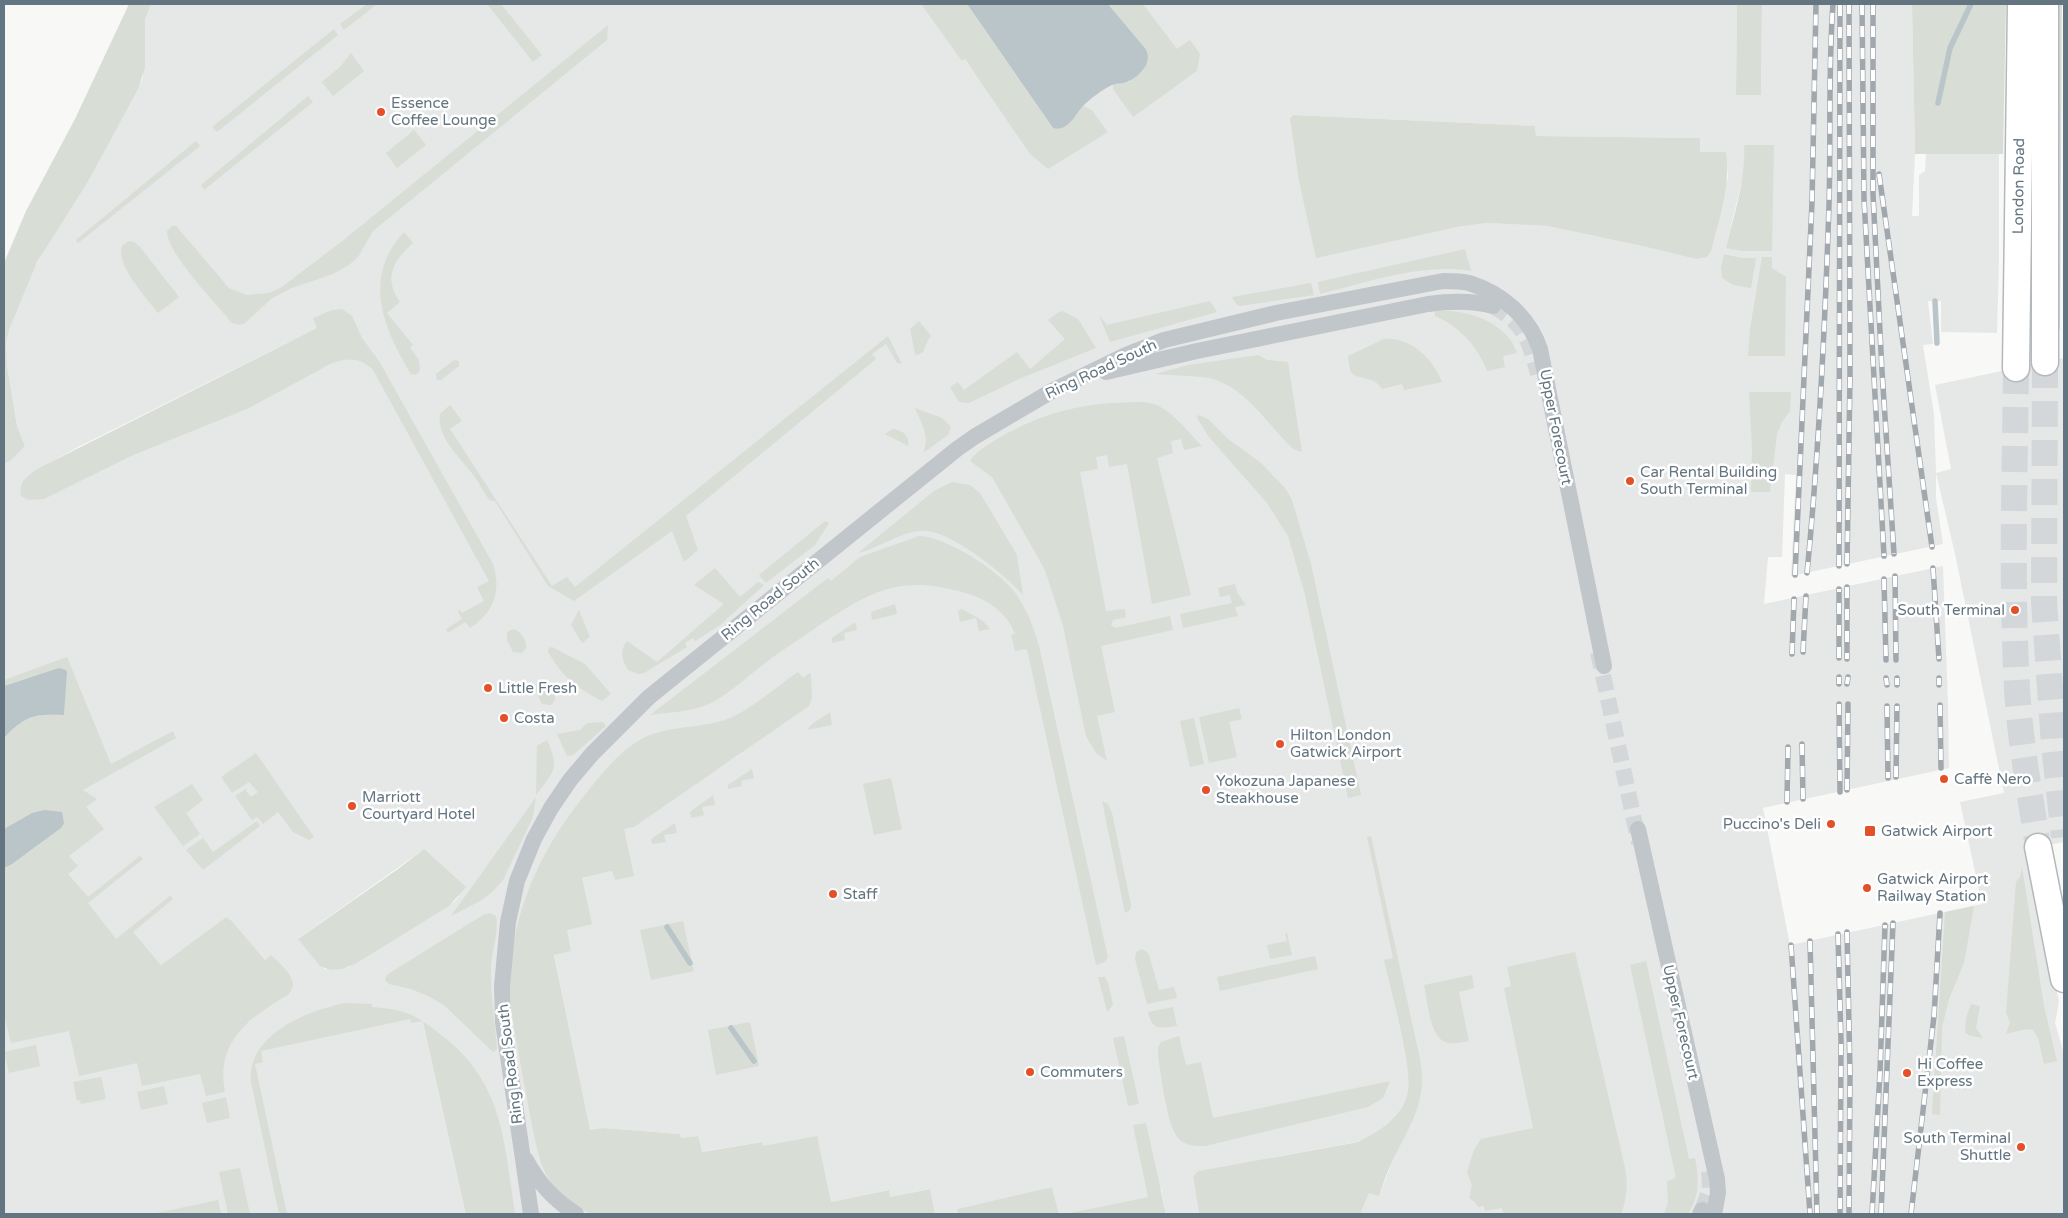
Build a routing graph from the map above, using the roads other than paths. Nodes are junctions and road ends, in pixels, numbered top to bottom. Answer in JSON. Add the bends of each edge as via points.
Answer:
{"nodes":[{"id":1,"x":2021,"y":4,"type":"edge"},
{"id":2,"x":2045,"y":4,"type":"edge"},
{"id":3,"x":1406,"y":287,"type":"joint"},
{"id":4,"x":1493,"y":306,"type":"tunnel mouth"},
{"id":5,"x":2045,"y":362,"type":"tunnel mouth"},
{"id":6,"x":2016,"y":368,"type":"tunnel mouth"},
{"id":7,"x":1075,"y":380,"type":"junction"},
{"id":8,"x":1604,"y":666,"type":"tunnel mouth"},
{"id":9,"x":1638,"y":829,"type":"tunnel mouth"},
{"id":10,"x":2038,"y":847,"type":"tunnel mouth"},
{"id":11,"x":2064,"y":979,"type":"edge"},
{"id":12,"x":521,"y":1149,"type":"junction"},
{"id":13,"x":1706,"y":1213,"type":"edge"},
{"id":14,"x":530,"y":1214,"type":"edge"},
{"id":15,"x":576,"y":1214,"type":"edge"}],
"edges":[{"from":1,"to":6,"type":"main road","name":"London Road"},
{"from":2,"to":5,"type":"main road","name":"London Road"},
{"from":3,"to":7,"type":"street","name":"Ring Road South","via":[[1276,312],[1164,340]]},
{"from":3,"to":8,"type":"street","name":"Upper Forecourt","via":[[1442,281],[1480,287],[1512,306],[1533,332],[1540,349]]},
{"from":4,"to":7,"type":"street","via":[[1453,301],[1428,304],[1149,361]]},
{"from":7,"to":12,"type":"street","name":"Ring Road South","via":[[974,437],[785,586],[649,697],[598,748],[561,792],[534,839],[517,881],[504,954],[503,1022]]},
{"from":9,"to":13,"type":"street","name":"Upper Forecourt","via":[[1717,1179],[1718,1193]]},
{"from":10,"to":11,"type":"main road"},
{"from":12,"to":14,"type":"street","name":"Ring Road South"},
{"from":12,"to":15,"type":"street","via":[[542,1186]]}]}
